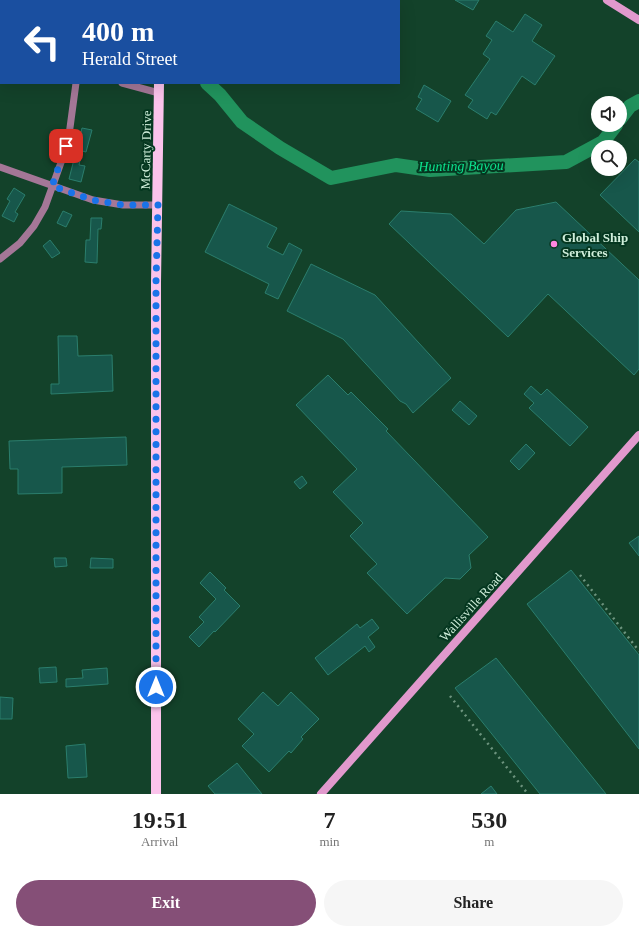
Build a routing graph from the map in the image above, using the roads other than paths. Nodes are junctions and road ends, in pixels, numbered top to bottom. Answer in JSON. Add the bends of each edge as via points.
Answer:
{"nodes":[{"id":1,"x":607,"y":0,"type":"edge"},
{"id":2,"x":639,"y":20,"type":"edge"},
{"id":3,"x":76,"y":84,"type":"edge"},
{"id":4,"x":129,"y":84,"type":"edge"},
{"id":5,"x":159,"y":88,"type":"edge"},
{"id":6,"x":0,"y":167,"type":"edge"},
{"id":7,"x":52,"y":186,"type":"junction"},
{"id":8,"x":158,"y":205,"type":"junction"},
{"id":9,"x":0,"y":259,"type":"edge"},
{"id":10,"x":639,"y":435,"type":"edge"},
{"id":11,"x":156,"y":794,"type":"edge"},
{"id":12,"x":321,"y":794,"type":"edge"}],
"edges":[{"from":1,"to":2,"type":"main road"},
{"from":3,"to":7,"type":"street","via":[[69,135]]},
{"from":4,"to":5,"type":"street"},
{"from":5,"to":8,"type":"main road","name":"McCarty Drive"},
{"from":6,"to":7,"type":"street"},
{"from":7,"to":8,"type":"street","via":[[123,205]]},
{"from":7,"to":9,"type":"street","via":[[34,226],[20,243]]},
{"from":8,"to":11,"type":"main road","name":"McCarty Drive"},
{"from":10,"to":12,"type":"main road","name":"Wallisville Road"}]}
